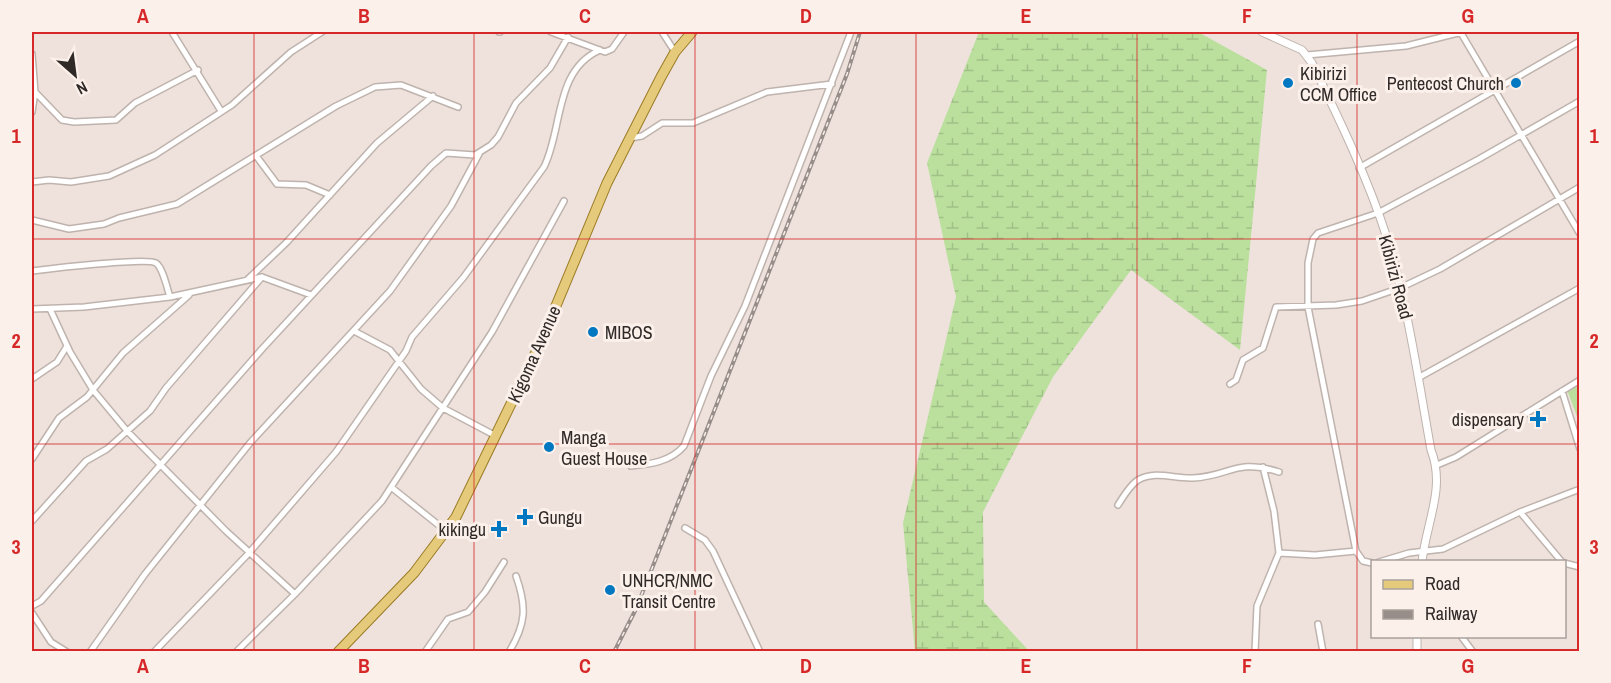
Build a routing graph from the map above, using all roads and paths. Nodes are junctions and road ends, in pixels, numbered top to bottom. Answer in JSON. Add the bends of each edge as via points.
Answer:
{"nodes":[{"id":1,"x":172,"y":32,"type":"edge"},
{"id":2,"x":321,"y":32,"type":"edge"},
{"id":3,"x":551,"y":32,"type":"edge"},
{"id":4,"x":624,"y":32,"type":"edge"},
{"id":5,"x":663,"y":32,"type":"edge"},
{"id":6,"x":692,"y":32,"type":"edge"},
{"id":7,"x":850,"y":32,"type":"edge"},
{"id":8,"x":1262,"y":32,"type":"edge"},
{"id":9,"x":1462,"y":32,"type":"edge"},
{"id":10,"x":568,"y":37,"type":"junction"},
{"id":11,"x":1580,"y":41,"type":"edge"},
{"id":12,"x":600,"y":50,"type":"junction"},
{"id":13,"x":675,"y":52,"type":"junction"},
{"id":14,"x":32,"y":54,"type":"edge"},
{"id":15,"x":1307,"y":55,"type":"junction"},
{"id":16,"x":198,"y":70,"type":"junction"},
{"id":17,"x":832,"y":84,"type":"junction"},
{"id":18,"x":1494,"y":89,"type":"junction"},
{"id":19,"x":35,"y":93,"type":"junction"},
{"id":20,"x":433,"y":96,"type":"junction"},
{"id":21,"x":1580,"y":101,"type":"edge"},
{"id":22,"x":458,"y":106,"type":"dead end"},
{"id":23,"x":221,"y":111,"type":"junction"},
{"id":24,"x":32,"y":112,"type":"edge"},
{"id":25,"x":1521,"y":136,"type":"junction"},
{"id":26,"x":630,"y":138,"type":"junction"},
{"id":27,"x":478,"y":154,"type":"junction"},
{"id":28,"x":257,"y":157,"type":"junction"},
{"id":29,"x":1359,"y":168,"type":"junction"},
{"id":30,"x":32,"y":182,"type":"edge"},
{"id":31,"x":1580,"y":187,"type":"edge"},
{"id":32,"x":330,"y":195,"type":"junction"},
{"id":33,"x":1559,"y":198,"type":"junction"},
{"id":34,"x":564,"y":201,"type":"dead end"},
{"id":35,"x":1378,"y":213,"type":"junction"},
{"id":36,"x":32,"y":220,"type":"edge"},
{"id":37,"x":1580,"y":234,"type":"edge"},
{"id":38,"x":32,"y":271,"type":"edge"},
{"id":39,"x":262,"y":277,"type":"junction"},
{"id":40,"x":247,"y":280,"type":"junction"},
{"id":41,"x":1400,"y":288,"type":"junction"},
{"id":42,"x":1580,"y":288,"type":"edge"},
{"id":43,"x":190,"y":293,"type":"junction"},
{"id":44,"x":311,"y":296,"type":"junction"},
{"id":45,"x":170,"y":297,"type":"junction"},
{"id":46,"x":1308,"y":307,"type":"junction"},
{"id":47,"x":32,"y":309,"type":"edge"},
{"id":48,"x":50,"y":309,"type":"junction"},
{"id":49,"x":354,"y":331,"type":"junction"},
{"id":50,"x":67,"y":346,"type":"junction"},
{"id":51,"x":398,"y":362,"type":"junction"},
{"id":52,"x":1418,"y":378,"type":"junction"},
{"id":53,"x":32,"y":379,"type":"edge"},
{"id":54,"x":1580,"y":380,"type":"edge"},
{"id":55,"x":1230,"y":384,"type":"dead end"},
{"id":56,"x":93,"y":390,"type":"junction"},
{"id":57,"x":1562,"y":391,"type":"junction"},
{"id":58,"x":443,"y":408,"type":"junction"},
{"id":59,"x":128,"y":432,"type":"junction"},
{"id":60,"x":496,"y":436,"type":"junction"},
{"id":61,"x":1580,"y":449,"type":"edge"},
{"id":62,"x":32,"y":459,"type":"edge"},
{"id":63,"x":1437,"y":465,"type":"junction"},
{"id":64,"x":160,"y":466,"type":"junction"},
{"id":65,"x":631,"y":466,"type":"dead end"},
{"id":66,"x":1263,"y":467,"type":"junction"},
{"id":67,"x":1279,"y":472,"type":"dead end"},
{"id":68,"x":391,"y":487,"type":"junction"},
{"id":69,"x":1580,"y":489,"type":"edge"},
{"id":70,"x":1119,"y":506,"type":"dead end"},
{"id":71,"x":202,"y":507,"type":"junction"},
{"id":72,"x":1520,"y":512,"type":"junction"},
{"id":73,"x":32,"y":521,"type":"edge"},
{"id":74,"x":685,"y":528,"type":"dead end"},
{"id":75,"x":446,"y":531,"type":"junction"},
{"id":76,"x":1356,"y":551,"type":"junction"},
{"id":77,"x":1423,"y":551,"type":"junction"},
{"id":78,"x":249,"y":553,"type":"junction"},
{"id":79,"x":1279,"y":553,"type":"junction"},
{"id":80,"x":1383,"y":560,"type":"edge"},
{"id":81,"x":1422,"y":560,"type":"edge"},
{"id":82,"x":1561,"y":560,"type":"edge"},
{"id":83,"x":504,"y":562,"type":"dead end"},
{"id":84,"x":1371,"y":563,"type":"edge"},
{"id":85,"x":516,"y":576,"type":"dead end"},
{"id":86,"x":295,"y":594,"type":"junction"},
{"id":87,"x":32,"y":606,"type":"edge"},
{"id":88,"x":32,"y":613,"type":"edge"},
{"id":89,"x":1318,"y":624,"type":"dead end"},
{"id":90,"x":1463,"y":638,"type":"edge"},
{"id":91,"x":67,"y":651,"type":"edge"},
{"id":92,"x":90,"y":651,"type":"edge"},
{"id":93,"x":154,"y":651,"type":"edge"},
{"id":94,"x":236,"y":651,"type":"edge"},
{"id":95,"x":338,"y":651,"type":"edge"},
{"id":96,"x":424,"y":651,"type":"edge"},
{"id":97,"x":509,"y":651,"type":"edge"},
{"id":98,"x":760,"y":651,"type":"edge"},
{"id":99,"x":1256,"y":651,"type":"edge"},
{"id":100,"x":1323,"y":651,"type":"edge"},
{"id":101,"x":1473,"y":651,"type":"edge"}],
"edges":[{"from":1,"to":16,"type":"street"},
{"from":2,"to":23,"type":"street","via":[[303,42]]},
{"from":3,"to":10,"type":"street"},
{"from":4,"to":12,"type":"street","via":[[608,52]]},
{"from":5,"to":13,"type":"street"},
{"from":6,"to":13,"type":"main road","name":"Kigoma Avenue"},
{"from":7,"to":17,"type":"street"},
{"from":8,"to":15,"type":"street"},
{"from":9,"to":15,"type":"street","via":[[1406,46]]},
{"from":9,"to":18,"type":"street"},
{"from":10,"to":12,"type":"street"},
{"from":10,"to":27,"type":"street","via":[[550,68],[516,103],[498,137]]},
{"from":11,"to":18,"type":"street"},
{"from":12,"to":51,"type":"street","via":[[581,61],[562,97],[550,155],[543,167],[463,278],[412,337]]},
{"from":13,"to":26,"type":"main road","name":"Kigoma Avenue"},
{"from":14,"to":19,"type":"street"},
{"from":15,"to":29,"type":"street","name":"Kibirizi Road"},
{"from":16,"to":19,"type":"street","via":[[135,103],[112,121],[62,120]]},
{"from":16,"to":23,"type":"street"},
{"from":17,"to":26,"type":"street","via":[[760,93],[693,123],[662,123],[642,136]]},
{"from":17,"to":65,"type":"street","via":[[745,306],[711,376],[684,446],[661,461]]},
{"from":18,"to":25,"type":"street"},
{"from":18,"to":29,"type":"street"},
{"from":19,"to":24,"type":"street"},
{"from":20,"to":22,"type":"street"},
{"from":20,"to":28,"type":"street","via":[[401,85],[375,87],[336,106]]},
{"from":20,"to":32,"type":"street","via":[[377,143]]},
{"from":21,"to":25,"type":"street"},
{"from":23,"to":30,"type":"street","via":[[190,134],[125,170],[71,182]]},
{"from":25,"to":33,"type":"street"},
{"from":25,"to":35,"type":"street"},
{"from":26,"to":60,"type":"main road","name":"Kigoma Avenue","via":[[592,215],[541,342]]},
{"from":27,"to":44,"type":"street","via":[[445,154]]},
{"from":27,"to":49,"type":"street","via":[[441,220],[390,291]]},
{"from":28,"to":32,"type":"street","via":[[277,184],[306,185]]},
{"from":28,"to":36,"type":"street","via":[[177,204],[104,224],[69,229]]},
{"from":29,"to":35,"type":"street","name":"Kibirizi Road"},
{"from":31,"to":33,"type":"street"},
{"from":32,"to":40,"type":"street"},
{"from":33,"to":37,"type":"street"},
{"from":33,"to":41,"type":"street","via":[[1440,269]]},
{"from":34,"to":58,"type":"street","via":[[492,332]]},
{"from":35,"to":41,"type":"street","name":"Kibirizi Road"},
{"from":35,"to":46,"type":"street","via":[[1326,228],[1314,239],[1306,280]]},
{"from":38,"to":45,"type":"street","via":[[151,261],[159,266]]},
{"from":39,"to":40,"type":"street"},
{"from":39,"to":44,"type":"street"},
{"from":39,"to":59,"type":"street"},
{"from":40,"to":43,"type":"street"},
{"from":41,"to":46,"type":"street","via":[[1362,301]]},
{"from":41,"to":52,"type":"street","name":"Kibirizi Road"},
{"from":42,"to":52,"type":"street"},
{"from":43,"to":45,"type":"street"},
{"from":43,"to":56,"type":"street","via":[[123,353]]},
{"from":44,"to":64,"type":"street"},
{"from":45,"to":48,"type":"street"},
{"from":46,"to":55,"type":"street","via":[[1276,307],[1263,348],[1244,360],[1236,380]]},
{"from":46,"to":76,"type":"street"},
{"from":47,"to":48,"type":"street"},
{"from":48,"to":50,"type":"street"},
{"from":49,"to":51,"type":"street","via":[[383,345]]},
{"from":49,"to":71,"type":"street","via":[[250,443]]},
{"from":50,"to":53,"type":"street","via":[[57,362]]},
{"from":50,"to":56,"type":"street"},
{"from":51,"to":58,"type":"street"},
{"from":51,"to":78,"type":"street","via":[[336,452]]},
{"from":52,"to":63,"type":"street","name":"Kibirizi Road"},
{"from":54,"to":57,"type":"street"},
{"from":56,"to":59,"type":"street"},
{"from":56,"to":62,"type":"street","via":[[59,418]]},
{"from":57,"to":61,"type":"street"},
{"from":57,"to":63,"type":"street"},
{"from":58,"to":60,"type":"street"},
{"from":58,"to":68,"type":"street"},
{"from":59,"to":64,"type":"street"},
{"from":59,"to":73,"type":"street","via":[[87,460]]},
{"from":60,"to":75,"type":"main road","name":"Kigoma Avenue"},
{"from":63,"to":77,"type":"street","name":"Kibirizi Road","via":[[1436,499]]},
{"from":64,"to":71,"type":"street"},
{"from":64,"to":87,"type":"street","via":[[41,601]]},
{"from":66,"to":67,"type":"street"},
{"from":66,"to":70,"type":"street","via":[[1237,467],[1191,478],[1160,474],[1147,477],[1131,486]]},
{"from":66,"to":79,"type":"street"},
{"from":68,"to":75,"type":"street"},
{"from":68,"to":86,"type":"street","via":[[368,518]]},
{"from":69,"to":72,"type":"street"},
{"from":71,"to":78,"type":"street"},
{"from":71,"to":92,"type":"street","via":[[145,574]]},
{"from":72,"to":77,"type":"street","via":[[1452,545]]},
{"from":72,"to":82,"type":"street"},
{"from":74,"to":98,"type":"street","via":[[705,540],[713,551]]},
{"from":75,"to":95,"type":"main road","name":"Kigoma Avenue","via":[[414,573]]},
{"from":76,"to":79,"type":"street"},
{"from":76,"to":84,"type":"street","via":[[1363,561]]},
{"from":77,"to":80,"type":"street"},
{"from":77,"to":81,"type":"street","name":"Kibirizi Road"},
{"from":78,"to":86,"type":"street"},
{"from":78,"to":93,"type":"street"},
{"from":79,"to":99,"type":"street","via":[[1257,606]]},
{"from":83,"to":96,"type":"street","via":[[468,612],[448,619]]},
{"from":85,"to":97,"type":"street","via":[[523,597],[522,626]]},
{"from":86,"to":94,"type":"street"},
{"from":88,"to":91,"type":"street","via":[[51,642]]},
{"from":89,"to":100,"type":"street"},
{"from":90,"to":101,"type":"street"}]}
